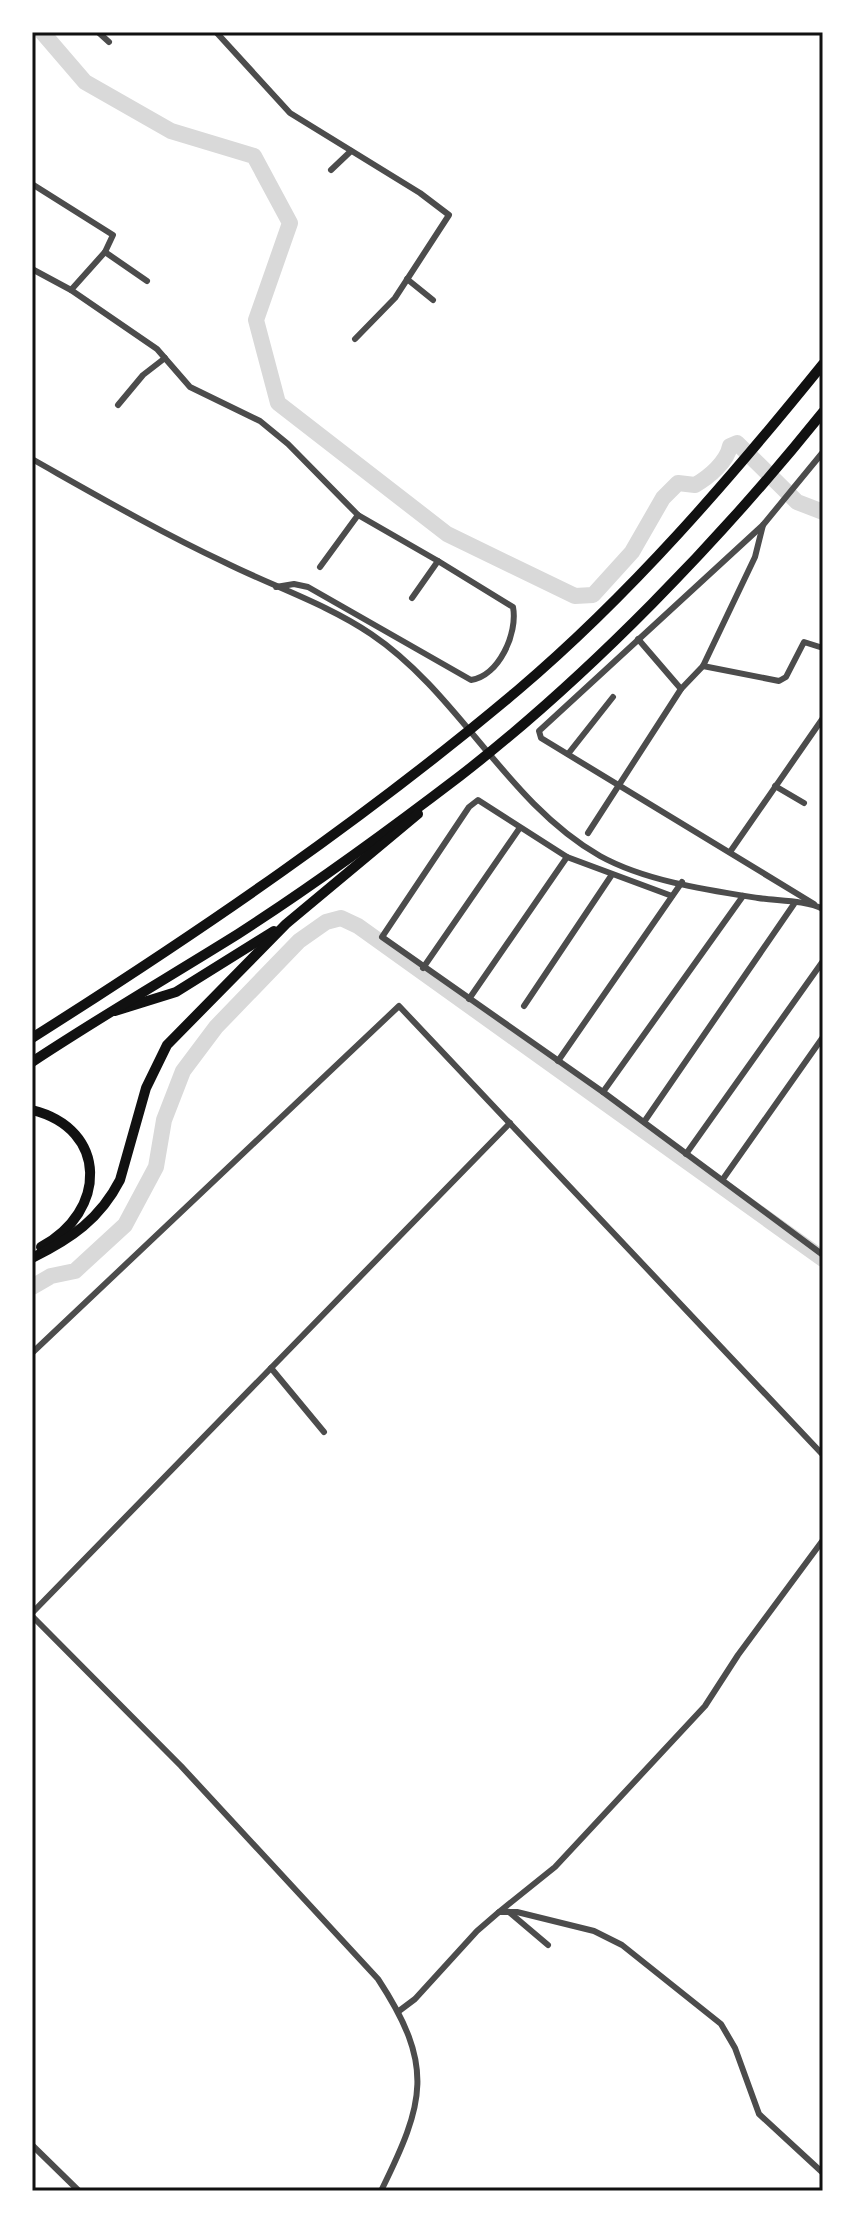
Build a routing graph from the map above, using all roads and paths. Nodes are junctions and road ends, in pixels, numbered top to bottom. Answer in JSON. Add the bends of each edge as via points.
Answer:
{"nodes":[{"id":1,"x":98,"y":32,"type":"edge"},
{"id":2,"x":216,"y":32,"type":"edge"},
{"id":3,"x":109,"y":42,"type":"dead end"},
{"id":4,"x":351,"y":151,"type":"junction"},
{"id":5,"x":331,"y":170,"type":"dead end"},
{"id":6,"x":32,"y":184,"type":"edge"},
{"id":7,"x":105,"y":252,"type":"junction"},
{"id":8,"x":32,"y":269,"type":"edge"},
{"id":9,"x":407,"y":279,"type":"junction"},
{"id":10,"x":147,"y":281,"type":"dead end"},
{"id":11,"x":71,"y":290,"type":"junction"},
{"id":12,"x":433,"y":300,"type":"dead end"},
{"id":13,"x":355,"y":339,"type":"dead end"},
{"id":14,"x":165,"y":358,"type":"junction"},
{"id":15,"x":823,"y":364,"type":"edge"},
{"id":16,"x":118,"y":405,"type":"dead end"},
{"id":17,"x":823,"y":412,"type":"edge"},
{"id":18,"x":823,"y":452,"type":"edge"},
{"id":19,"x":32,"y":459,"type":"edge"},
{"id":20,"x":358,"y":515,"type":"junction"},
{"id":21,"x":763,"y":525,"type":"junction"},
{"id":22,"x":438,"y":561,"type":"junction"},
{"id":23,"x":320,"y":567,"type":"dead end"},
{"id":24,"x":276,"y":587,"type":"junction"},
{"id":25,"x":412,"y":598,"type":"dead end"},
{"id":26,"x":638,"y":639,"type":"junction"},
{"id":27,"x":823,"y":648,"type":"edge"},
{"id":28,"x":703,"y":666,"type":"junction"},
{"id":29,"x":681,"y":689,"type":"junction"},
{"id":30,"x":613,"y":697,"type":"dead end"},
{"id":31,"x":823,"y":718,"type":"edge"},
{"id":32,"x":568,"y":754,"type":"junction"},
{"id":33,"x":461,"y":775,"type":"junction"},
{"id":34,"x":619,"y":785,"type":"junction"},
{"id":35,"x":775,"y":786,"type":"junction"},
{"id":36,"x":804,"y":803,"type":"dead end"},
{"id":37,"x":519,"y":829,"type":"junction"},
{"id":38,"x":588,"y":833,"type":"dead end"},
{"id":39,"x":730,"y":852,"type":"junction"},
{"id":40,"x":567,"y":857,"type":"junction"},
{"id":41,"x":611,"y":876,"type":"junction"},
{"id":42,"x":682,"y":882,"type":"junction"},
{"id":43,"x":672,"y":896,"type":"junction"},
{"id":44,"x":743,"y":896,"type":"junction"},
{"id":45,"x":794,"y":904,"type":"junction"},
{"id":46,"x":820,"y":908,"type":"edge"},
{"id":47,"x":286,"y":924,"type":"junction"},
{"id":48,"x":823,"y":961,"type":"edge"},
{"id":49,"x":423,"y":968,"type":"junction"},
{"id":50,"x":469,"y":999,"type":"junction"},
{"id":51,"x":524,"y":1006,"type":"dead end"},
{"id":52,"x":107,"y":1012,"type":"junction"},
{"id":53,"x":823,"y":1037,"type":"edge"},
{"id":54,"x":32,"y":1038,"type":"edge"},
{"id":55,"x":558,"y":1061,"type":"junction"},
{"id":56,"x":32,"y":1062,"type":"edge"},
{"id":57,"x":603,"y":1092,"type":"junction"},
{"id":58,"x":32,"y":1110,"type":"edge"},
{"id":59,"x":644,"y":1122,"type":"junction"},
{"id":60,"x":510,"y":1123,"type":"junction"},
{"id":61,"x":686,"y":1154,"type":"junction"},
{"id":62,"x":723,"y":1179,"type":"junction"},
{"id":63,"x":32,"y":1251,"type":"edge"},
{"id":64,"x":823,"y":1255,"type":"edge"},
{"id":65,"x":32,"y":1258,"type":"edge"},
{"id":66,"x":32,"y":1353,"type":"edge"},
{"id":67,"x":271,"y":1368,"type":"junction"},
{"id":68,"x":324,"y":1432,"type":"dead end"},
{"id":69,"x":823,"y":1455,"type":"edge"},
{"id":70,"x":823,"y":1540,"type":"edge"},
{"id":71,"x":32,"y":1615,"type":"edge"},
{"id":72,"x":499,"y":1912,"type":"junction"},
{"id":73,"x":509,"y":1912,"type":"junction"},
{"id":74,"x":548,"y":1945,"type":"dead end"},
{"id":75,"x":399,"y":2011,"type":"junction"},
{"id":76,"x":32,"y":2145,"type":"edge"},
{"id":77,"x":823,"y":2173,"type":"edge"},
{"id":78,"x":79,"y":2191,"type":"edge"},
{"id":79,"x":381,"y":2191,"type":"edge"}],
"edges":[{"from":1,"to":3,"type":"street"},
{"from":2,"to":4,"type":"street","via":[[286,109]]},
{"from":4,"to":5,"type":"street"},
{"from":4,"to":9,"type":"street","via":[[449,215]]},
{"from":6,"to":7,"type":"street","via":[[113,235]]},
{"from":7,"to":10,"type":"street"},
{"from":7,"to":11,"type":"street"},
{"from":8,"to":11,"type":"street"},
{"from":9,"to":12,"type":"street"},
{"from":9,"to":13,"type":"street"},
{"from":11,"to":14,"type":"street"},
{"from":14,"to":16,"type":"street"},
{"from":14,"to":20,"type":"street","via":[[190,387],[268,427]]},
{"from":15,"to":54,"type":"highway","via":[[632,582],[519,689],[247,898]]},
{"from":17,"to":33,"type":"highway","via":[[749,500],[636,617]]},
{"from":18,"to":21,"type":"street"},
{"from":19,"to":24,"type":"street"},
{"from":20,"to":22,"type":"street"},
{"from":20,"to":23,"type":"street"},
{"from":21,"to":26,"type":"street"},
{"from":21,"to":28,"type":"street","via":[[755,557]]},
{"from":22,"to":24,"type":"street","via":[[513,607],[508,644],[478,679],[471,680],[308,587]]},
{"from":22,"to":25,"type":"street"},
{"from":24,"to":42,"type":"street","via":[[371,634],[403,659],[535,807],[574,839],[633,870]]},
{"from":26,"to":29,"type":"street"},
{"from":26,"to":32,"type":"street","via":[[541,728],[541,738]]},
{"from":27,"to":28,"type":"street","via":[[804,642],[779,681]]},
{"from":28,"to":29,"type":"street"},
{"from":29,"to":34,"type":"street"},
{"from":30,"to":32,"type":"street"},
{"from":31,"to":35,"type":"street"},
{"from":32,"to":34,"type":"street"},
{"from":33,"to":47,"type":"highway"},
{"from":33,"to":52,"type":"highway","via":[[239,933]]},
{"from":34,"to":38,"type":"street"},
{"from":34,"to":39,"type":"street"},
{"from":35,"to":36,"type":"street"},
{"from":35,"to":39,"type":"street"},
{"from":37,"to":40,"type":"street"},
{"from":37,"to":49,"type":"street"},
{"from":37,"to":49,"type":"street","via":[[481,800],[469,807],[383,934],[383,941]]},
{"from":39,"to":46,"type":"street"},
{"from":40,"to":41,"type":"street"},
{"from":40,"to":50,"type":"street"},
{"from":41,"to":43,"type":"street"},
{"from":41,"to":51,"type":"street"},
{"from":42,"to":43,"type":"street"},
{"from":42,"to":44,"type":"street"},
{"from":43,"to":55,"type":"street"},
{"from":44,"to":45,"type":"street"},
{"from":44,"to":57,"type":"street"},
{"from":45,"to":46,"type":"street"},
{"from":45,"to":59,"type":"street"},
{"from":47,"to":52,"type":"highway","via":[[176,992]]},
{"from":47,"to":65,"type":"highway","via":[[167,1045],[146,1088],[120,1180],[99,1213],[65,1242]]},
{"from":48,"to":61,"type":"street"},
{"from":49,"to":50,"type":"street"},
{"from":50,"to":55,"type":"street"},
{"from":52,"to":56,"type":"highway"},
{"from":53,"to":62,"type":"street"},
{"from":55,"to":57,"type":"street"},
{"from":57,"to":59,"type":"street"},
{"from":58,"to":63,"type":"highway","via":[[58,1120],[76,1137],[87,1159],[90,1188],[78,1219]]},
{"from":59,"to":61,"type":"street"},
{"from":60,"to":66,"type":"street","via":[[399,1006]]},
{"from":60,"to":67,"type":"street"},
{"from":60,"to":69,"type":"street"},
{"from":61,"to":62,"type":"street"},
{"from":62,"to":64,"type":"street"},
{"from":67,"to":68,"type":"street"},
{"from":67,"to":71,"type":"street"},
{"from":70,"to":72,"type":"street","via":[[705,1706],[555,1867]]},
{"from":71,"to":75,"type":"street","via":[[181,1766],[378,1979]]},
{"from":72,"to":73,"type":"street"},
{"from":72,"to":75,"type":"street"},
{"from":73,"to":74,"type":"street"},
{"from":73,"to":77,"type":"street","via":[[594,1931],[622,1945],[721,2024],[759,2114]]},
{"from":75,"to":79,"type":"street","via":[[414,2048],[419,2082],[407,2140]]},
{"from":76,"to":78,"type":"street"}]}
